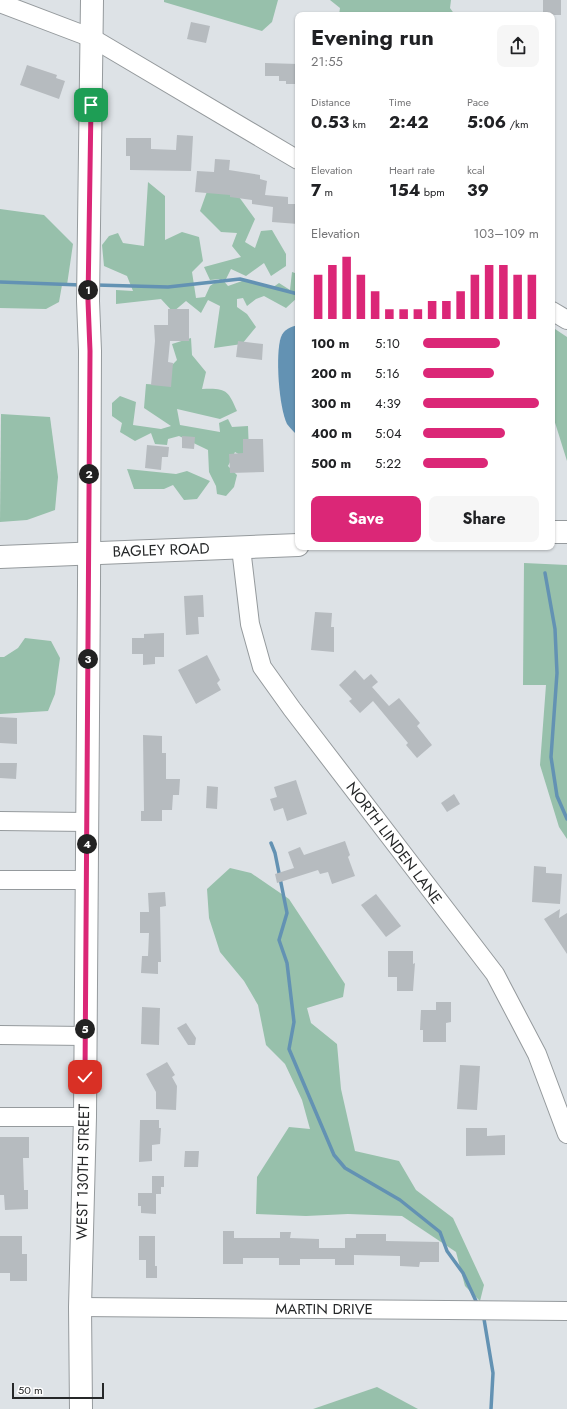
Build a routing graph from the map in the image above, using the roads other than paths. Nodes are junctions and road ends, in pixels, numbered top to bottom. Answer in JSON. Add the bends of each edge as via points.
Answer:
{"nodes":[{"id":1,"x":92,"y":0,"type":"edge"},
{"id":2,"x":0,"y":3,"type":"edge"},
{"id":3,"x":92,"y":38,"type":"junction"},
{"id":4,"x":295,"y":158,"type":"edge"},
{"id":5,"x":555,"y":313,"type":"edge"},
{"id":6,"x":567,"y":320,"type":"edge"},
{"id":7,"x":555,"y":532,"type":"edge"},
{"id":8,"x":567,"y":532,"type":"edge"},
{"id":9,"x":295,"y":545,"type":"edge"},
{"id":10,"x":241,"y":548,"type":"junction"},
{"id":11,"x":89,"y":553,"type":"junction"},
{"id":12,"x":0,"y":556,"type":"edge"},
{"id":13,"x":0,"y":821,"type":"edge"},
{"id":14,"x":87,"y":822,"type":"junction"},
{"id":15,"x":0,"y":880,"type":"edge"},
{"id":16,"x":86,"y":880,"type":"junction"},
{"id":17,"x":0,"y":1034,"type":"edge"},
{"id":18,"x":85,"y":1036,"type":"junction"},
{"id":19,"x":0,"y":1117,"type":"edge"},
{"id":20,"x":85,"y":1117,"type":"junction"},
{"id":21,"x":567,"y":1134,"type":"edge"},
{"id":22,"x":80,"y":1307,"type":"junction"},
{"id":23,"x":567,"y":1311,"type":"edge"},
{"id":24,"x":81,"y":1409,"type":"edge"}],
"edges":[{"from":1,"to":3,"type":"main road","name":"WEST 130TH STREET"},
{"from":2,"to":3,"type":"street"},
{"from":3,"to":4,"type":"street"},
{"from":3,"to":11,"type":"main road","name":"WEST 130TH STREET","via":[[88,301]]},
{"from":5,"to":6,"type":"street"},
{"from":7,"to":8,"type":"main road"},
{"from":9,"to":10,"type":"main road","name":"BAGLEY ROAD"},
{"from":10,"to":11,"type":"main road","name":"BAGLEY ROAD"},
{"from":10,"to":21,"type":"street","name":"NORTH LINDEN LANE","via":[[250,624],[262,667],[495,974],[537,1054]]},
{"from":11,"to":12,"type":"main road","name":"BAGLEY ROAD"},
{"from":11,"to":14,"type":"main road","name":"WEST 130TH STREET"},
{"from":13,"to":14,"type":"street"},
{"from":14,"to":16,"type":"main road","name":"WEST 130TH STREET"},
{"from":15,"to":16,"type":"street"},
{"from":16,"to":18,"type":"main road","name":"WEST 130TH STREET"},
{"from":17,"to":18,"type":"street"},
{"from":18,"to":20,"type":"main road","name":"WEST 130TH STREET"},
{"from":19,"to":20,"type":"street"},
{"from":20,"to":22,"type":"main road","name":"WEST 130TH STREET"},
{"from":22,"to":23,"type":"street","name":"MARTIN DRIVE"},
{"from":22,"to":24,"type":"main road","name":"WEST 130TH STREET"}]}
